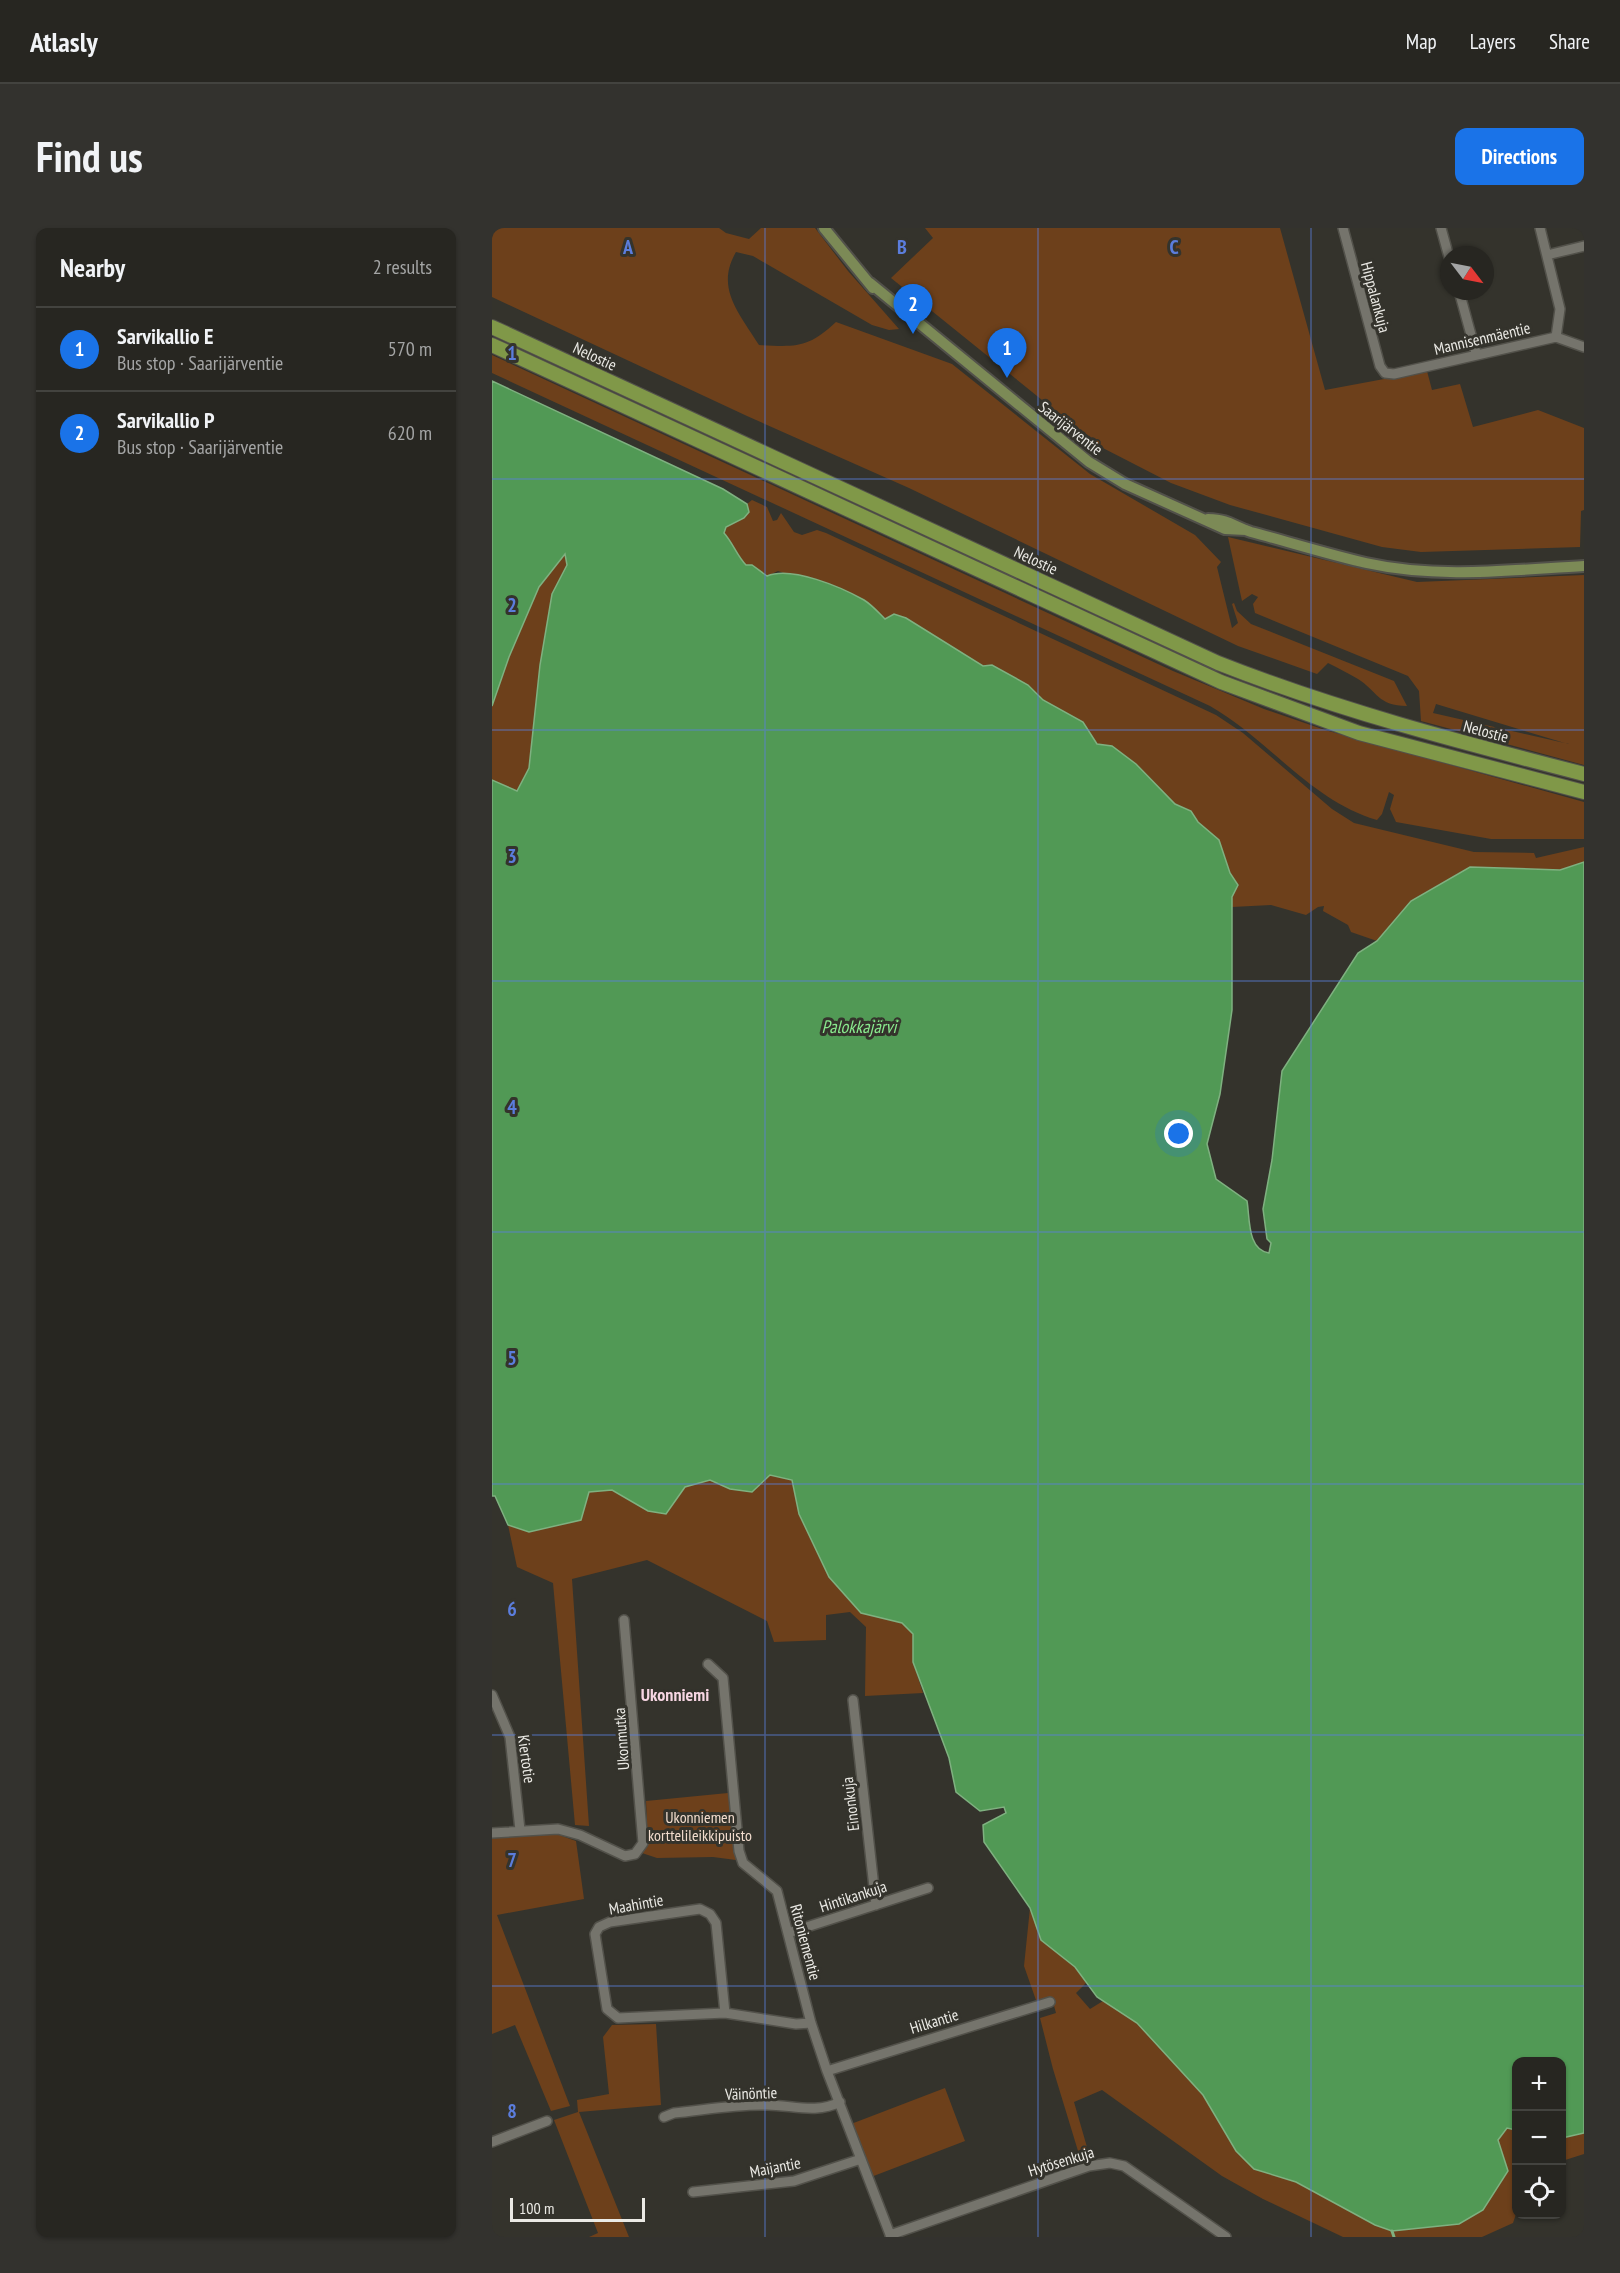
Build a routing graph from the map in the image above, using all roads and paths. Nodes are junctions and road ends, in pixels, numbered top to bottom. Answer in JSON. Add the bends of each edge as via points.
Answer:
{"nodes":[{"id":1,"x":824,"y":228,"type":"edge"},
{"id":2,"x":1343,"y":228,"type":"edge"},
{"id":3,"x":1441,"y":228,"type":"edge"},
{"id":4,"x":1540,"y":228,"type":"edge"},
{"id":5,"x":1446,"y":246,"type":"edge"},
{"id":6,"x":1584,"y":246,"type":"edge"},
{"id":7,"x":1547,"y":255,"type":"junction"},
{"id":8,"x":1461,"y":300,"type":"edge"},
{"id":9,"x":492,"y":327,"type":"edge"},
{"id":10,"x":1556,"y":337,"type":"junction"},
{"id":11,"x":492,"y":345,"type":"edge"},
{"id":12,"x":1584,"y":347,"type":"edge"},
{"id":13,"x":1476,"y":353,"type":"junction"},
{"id":14,"x":1385,"y":373,"type":"joint"},
{"id":15,"x":1584,"y":566,"type":"edge"},
{"id":16,"x":1584,"y":774,"type":"edge"},
{"id":17,"x":1584,"y":792,"type":"edge"},
{"id":18,"x":624,"y":1620,"type":"dead end"},
{"id":19,"x":708,"y":1664,"type":"dead end"},
{"id":20,"x":492,"y":1695,"type":"edge"},
{"id":21,"x":853,"y":1700,"type":"dead end"},
{"id":22,"x":520,"y":1830,"type":"junction"},
{"id":23,"x":492,"y":1833,"type":"edge"},
{"id":24,"x":928,"y":1888,"type":"dead end"},
{"id":25,"x":876,"y":1905,"type":"junction"},
{"id":26,"x":788,"y":1933,"type":"junction"},
{"id":27,"x":1050,"y":2002,"type":"dead end"},
{"id":28,"x":725,"y":2013,"type":"junction"},
{"id":29,"x":811,"y":2023,"type":"junction"},
{"id":30,"x":827,"y":2071,"type":"junction"},
{"id":31,"x":840,"y":2102,"type":"junction"},
{"id":32,"x":664,"y":2117,"type":"dead end"},
{"id":33,"x":547,"y":2121,"type":"dead end"},
{"id":34,"x":492,"y":2142,"type":"edge"},
{"id":35,"x":861,"y":2159,"type":"junction"},
{"id":36,"x":693,"y":2192,"type":"dead end"},
{"id":37,"x":890,"y":2236,"type":"edge"},
{"id":38,"x":1226,"y":2237,"type":"edge"}],
"edges":[{"from":1,"to":15,"type":"main road","name":"Saarijärventie","via":[[870,283],[905,314],[1089,462],[1125,484],[1205,519],[1228,520],[1246,530],[1402,570],[1488,572]]},
{"from":2,"to":14,"type":"street","name":"Hippalankuja","via":[[1374,346]]},
{"from":3,"to":5,"type":"street"},
{"from":4,"to":7,"type":"street"},
{"from":6,"to":7,"type":"street"},
{"from":7,"to":10,"type":"street","via":[[1560,309]]},
{"from":8,"to":13,"type":"street"},
{"from":9,"to":16,"type":"highway","name":"Nelostie","via":[[1218,663],[1370,717]]},
{"from":10,"to":12,"type":"street","name":"Mannisenmäentie"},
{"from":10,"to":13,"type":"street","name":"Mannisenmäentie"},
{"from":11,"to":17,"type":"highway","name":"Nelostie","via":[[1221,682],[1359,733]]},
{"from":13,"to":14,"type":"street","name":"Mannisenmäentie"},
{"from":18,"to":22,"type":"street","name":"Ukonmutka","via":[[643,1843],[635,1854],[625,1856],[558,1828]]},
{"from":19,"to":26,"type":"street","name":"Ritoniementie","via":[[723,1678],[739,1851],[743,1863],[777,1891]]},
{"from":20,"to":22,"type":"street","name":"Kiertotie","via":[[510,1737]]},
{"from":21,"to":25,"type":"street","name":"Einonkuja"},
{"from":22,"to":23,"type":"street"},
{"from":24,"to":25,"type":"street","name":"Hintikankuja"},
{"from":25,"to":26,"type":"street","name":"Hintikankuja"},
{"from":26,"to":29,"type":"street","name":"Ritoniementie"},
{"from":27,"to":30,"type":"street","name":"Hilkantie"},
{"from":28,"to":28,"type":"street","name":"Maahintie","via":[[618,2018],[611,2015],[595,1934],[598,1926],[700,1909],[710,1914],[716,1923]]},
{"from":28,"to":29,"type":"street","name":"Maahintie"},
{"from":29,"to":30,"type":"street","name":"Ritoniementie"},
{"from":30,"to":31,"type":"street","name":"Ritoniementie"},
{"from":31,"to":32,"type":"street","name":"Väinöntie","via":[[809,2109],[766,2105]]},
{"from":31,"to":35,"type":"street","name":"Ritoniementie"},
{"from":33,"to":34,"type":"street"},
{"from":35,"to":36,"type":"street","name":"Maijantie","via":[[794,2181]]},
{"from":35,"to":37,"type":"street","name":"Ritoniementie"},
{"from":37,"to":38,"type":"street","name":"Hytösenkuja","via":[[1089,2166],[1110,2163],[1135,2172]]}]}
